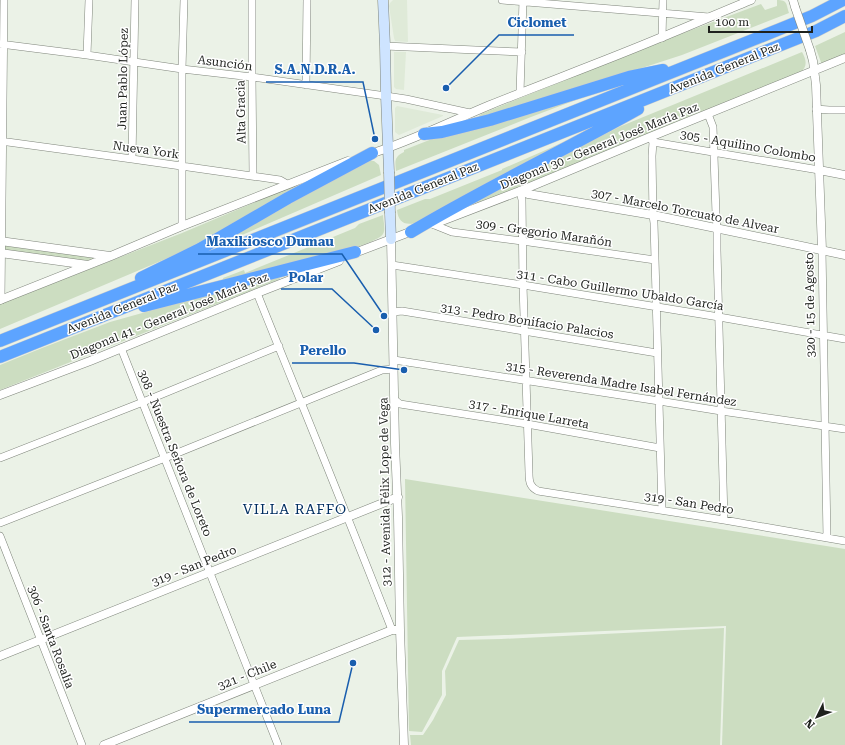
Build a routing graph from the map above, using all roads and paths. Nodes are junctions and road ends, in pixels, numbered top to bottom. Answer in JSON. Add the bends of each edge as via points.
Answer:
{"nodes":[{"id":1,"x":4,"y":0,"type":"edge"},
{"id":2,"x":89,"y":0,"type":"edge"},
{"id":3,"x":135,"y":0,"type":"edge"},
{"id":4,"x":184,"y":0,"type":"edge"},
{"id":5,"x":252,"y":0,"type":"edge"},
{"id":6,"x":307,"y":0,"type":"edge"},
{"id":7,"x":383,"y":0,"type":"edge"},
{"id":8,"x":502,"y":0,"type":"edge"},
{"id":9,"x":663,"y":0,"type":"edge"},
{"id":10,"x":751,"y":0,"type":"edge"},
{"id":11,"x":523,"y":1,"type":"edge"},
{"id":12,"x":841,"y":1,"type":"edge"},
{"id":13,"x":794,"y":4,"type":"edge"},
{"id":14,"x":663,"y":13,"type":"junction"},
{"id":15,"x":845,"y":16,"type":"edge"},
{"id":16,"x":710,"y":17,"type":"junction"},
{"id":17,"x":845,"y":23,"type":"edge"},
{"id":18,"x":816,"y":31,"type":"junction"},
{"id":19,"x":662,"y":38,"type":"junction"},
{"id":20,"x":2,"y":45,"type":"edge"},
{"id":21,"x":385,"y":46,"type":"junction"},
{"id":22,"x":522,"y":52,"type":"junction"},
{"id":23,"x":87,"y":55,"type":"junction"},
{"id":24,"x":845,"y":58,"type":"edge"},
{"id":25,"x":134,"y":62,"type":"junction"},
{"id":26,"x":695,"y":64,"type":"junction"},
{"id":27,"x":182,"y":69,"type":"junction"},
{"id":28,"x":814,"y":70,"type":"junction"},
{"id":29,"x":252,"y":77,"type":"junction"},
{"id":30,"x":306,"y":85,"type":"junction"},
{"id":31,"x":680,"y":86,"type":"junction"},
{"id":32,"x":520,"y":93,"type":"junction"},
{"id":33,"x":386,"y":96,"type":"junction"},
{"id":34,"x":816,"y":109,"type":"junction"},
{"id":35,"x":845,"y":110,"type":"edge"},
{"id":36,"x":470,"y":113,"type":"junction"},
{"id":37,"x":708,"y":114,"type":"junction"},
{"id":38,"x":424,"y":134,"type":"junction"},
{"id":39,"x":652,"y":139,"type":"junction"},
{"id":40,"x":1,"y":142,"type":"edge"},
{"id":41,"x":388,"y":148,"type":"junction"},
{"id":42,"x":714,"y":152,"type":"junction"},
{"id":43,"x":372,"y":153,"type":"junction"},
{"id":44,"x":132,"y":159,"type":"junction"},
{"id":45,"x":182,"y":166,"type":"junction"},
{"id":46,"x":819,"y":170,"type":"junction"},
{"id":47,"x":845,"y":175,"type":"edge"},
{"id":48,"x":253,"y":176,"type":"junction"},
{"id":49,"x":287,"y":184,"type":"junction"},
{"id":50,"x":520,"y":191,"type":"junction"},
{"id":51,"x":653,"y":215,"type":"junction"},
{"id":52,"x":432,"y":224,"type":"junction"},
{"id":53,"x":182,"y":226,"type":"junction"},
{"id":54,"x":717,"y":228,"type":"junction"},
{"id":55,"x":411,"y":232,"type":"junction"},
{"id":56,"x":391,"y":239,"type":"junction"},
{"id":57,"x":1,"y":241,"type":"edge"},
{"id":58,"x":522,"y":241,"type":"junction"},
{"id":59,"x":822,"y":250,"type":"junction"},
{"id":60,"x":355,"y":252,"type":"junction"},
{"id":61,"x":1,"y":253,"type":"edge"},
{"id":62,"x":845,"y":255,"type":"edge"},
{"id":63,"x":111,"y":256,"type":"junction"},
{"id":64,"x":655,"y":260,"type":"junction"},
{"id":65,"x":89,"y":265,"type":"junction"},
{"id":66,"x":392,"y":265,"type":"junction"},
{"id":67,"x":523,"y":285,"type":"junction"},
{"id":68,"x":257,"y":293,"type":"junction"},
{"id":69,"x":0,"y":300,"type":"edge"},
{"id":70,"x":96,"y":303,"type":"junction"},
{"id":71,"x":657,"y":307,"type":"junction"},
{"id":72,"x":392,"y":312,"type":"junction"},
{"id":73,"x":102,"y":316,"type":"junction"},
{"id":74,"x":719,"y":317,"type":"junction"},
{"id":75,"x":524,"y":332,"type":"junction"},
{"id":76,"x":823,"y":335,"type":"junction"},
{"id":77,"x":845,"y":339,"type":"edge"},
{"id":78,"x":0,"y":341,"type":"edge"},
{"id":79,"x":278,"y":346,"type":"junction"},
{"id":80,"x":121,"y":348,"type":"junction"},
{"id":81,"x":658,"y":353,"type":"junction"},
{"id":82,"x":0,"y":357,"type":"edge"},
{"id":83,"x":394,"y":360,"type":"junction"},
{"id":84,"x":394,"y":369,"type":"junction"},
{"id":85,"x":525,"y":380,"type":"junction"},
{"id":86,"x":0,"y":395,"type":"edge"},
{"id":87,"x":395,"y":400,"type":"junction"},
{"id":88,"x":659,"y":401,"type":"junction"},
{"id":89,"x":143,"y":402,"type":"junction"},
{"id":90,"x":301,"y":402,"type":"junction"},
{"id":91,"x":721,"y":411,"type":"junction"},
{"id":92,"x":527,"y":424,"type":"junction"},
{"id":93,"x":824,"y":425,"type":"junction"},
{"id":94,"x":845,"y":429,"type":"edge"},
{"id":95,"x":660,"y":448,"type":"junction"},
{"id":96,"x":0,"y":458,"type":"edge"},
{"id":97,"x":165,"y":458,"type":"junction"},
{"id":98,"x":398,"y":497,"type":"junction"},
{"id":99,"x":662,"y":510,"type":"junction"},
{"id":100,"x":348,"y":517,"type":"junction"},
{"id":101,"x":724,"y":520,"type":"junction"},
{"id":102,"x":0,"y":523,"type":"edge"},
{"id":103,"x":0,"y":536,"type":"edge"},
{"id":104,"x":827,"y":538,"type":"junction"},
{"id":105,"x":845,"y":542,"type":"edge"},
{"id":106,"x":210,"y":572,"type":"junction"},
{"id":107,"x":396,"y":630,"type":"junction"},
{"id":108,"x":40,"y":640,"type":"junction"},
{"id":109,"x":0,"y":656,"type":"edge"},
{"id":110,"x":254,"y":684,"type":"junction"},
{"id":111,"x":82,"y":745,"type":"edge"},
{"id":112,"x":104,"y":745,"type":"edge"},
{"id":113,"x":278,"y":745,"type":"edge"},
{"id":114,"x":404,"y":745,"type":"edge"}],
"edges":[{"from":1,"to":20,"type":"street"},
{"from":2,"to":23,"type":"street"},
{"from":3,"to":25,"type":"street","name":"Juan Pablo López"},
{"from":4,"to":27,"type":"street"},
{"from":5,"to":29,"type":"street","name":"Alta Gracia"},
{"from":6,"to":30,"type":"street"},
{"from":7,"to":21,"type":"main road"},
{"from":8,"to":11,"type":"street"},
{"from":9,"to":14,"type":"street"},
{"from":10,"to":16,"type":"street"},
{"from":11,"to":14,"type":"street"},
{"from":11,"to":22,"type":"street"},
{"from":12,"to":26,"type":"highway","name":"Avenida General Paz","via":[[812,16]]},
{"from":13,"to":28,"type":"street","name":"320 - 15 de Agosto","bridge":true},
{"from":14,"to":16,"type":"street"},
{"from":14,"to":19,"type":"street"},
{"from":15,"to":18,"type":"highway","name":"Avenida General Paz"},
{"from":16,"to":19,"type":"street"},
{"from":17,"to":18,"type":"highway"},
{"from":18,"to":31,"type":"highway","name":"Avenida General Paz"},
{"from":19,"to":32,"type":"street"},
{"from":20,"to":23,"type":"street","name":"Asunción"},
{"from":20,"to":40,"type":"street"},
{"from":21,"to":22,"type":"street"},
{"from":21,"to":33,"type":"main road"},
{"from":22,"to":32,"type":"street"},
{"from":23,"to":25,"type":"street","name":"Asunción"},
{"from":24,"to":28,"type":"street","name":"Diagonal 30 - General José María Paz"},
{"from":25,"to":27,"type":"street","name":"Asunción"},
{"from":25,"to":44,"type":"street","name":"Juan Pablo López"},
{"from":26,"to":38,"type":"highway","via":[[629,78],[490,120]]},
{"from":26,"to":70,"type":"highway","name":"Avenida General Paz"},
{"from":27,"to":29,"type":"street","name":"Asunción"},
{"from":27,"to":45,"type":"street"},
{"from":28,"to":34,"type":"street","name":"320 - 15 de Agosto"},
{"from":28,"to":37,"type":"street","name":"Diagonal 30 - General José María Paz"},
{"from":29,"to":30,"type":"street","name":"Asunción"},
{"from":29,"to":48,"type":"street","name":"Alta Gracia"},
{"from":30,"to":33,"type":"street","name":"Asunción"},
{"from":31,"to":55,"type":"highway","via":[[438,215]]},
{"from":31,"to":73,"type":"highway","name":"Avenida General Paz"},
{"from":32,"to":36,"type":"street"},
{"from":33,"to":36,"type":"street","name":"Asunción"},
{"from":33,"to":41,"type":"main road"},
{"from":34,"to":35,"type":"street"},
{"from":34,"to":46,"type":"street","name":"320 - 15 de Agosto"},
{"from":36,"to":38,"type":"street"},
{"from":37,"to":39,"type":"street","name":"Diagonal 30 - General José María Paz"},
{"from":37,"to":42,"type":"street","via":[[713,127]]},
{"from":38,"to":41,"type":"street"},
{"from":39,"to":42,"type":"street","name":"305 - Aquilino Colombo"},
{"from":39,"to":50,"type":"street","name":"Diagonal 30 - General José María Paz"},
{"from":39,"to":51,"type":"street"},
{"from":40,"to":44,"type":"street","name":"Nueva York"},
{"from":40,"to":57,"type":"street"},
{"from":41,"to":43,"type":"street"},
{"from":41,"to":56,"type":"main road","bridge":true},
{"from":42,"to":46,"type":"street","name":"305 - Aquilino Colombo"},
{"from":42,"to":54,"type":"street"},
{"from":43,"to":49,"type":"street"},
{"from":43,"to":70,"type":"highway","via":[[226,235]]},
{"from":44,"to":45,"type":"street","name":"Nueva York"},
{"from":45,"to":48,"type":"street","name":"Nueva York"},
{"from":45,"to":53,"type":"street"},
{"from":46,"to":47,"type":"street","name":"305 - Aquilino Colombo"},
{"from":46,"to":59,"type":"street","name":"320 - 15 de Agosto"},
{"from":48,"to":49,"type":"street","name":"Nueva York","via":[[280,180]]},
{"from":49,"to":53,"type":"street"},
{"from":50,"to":51,"type":"street","name":"307 - Marcelo Torcuato de Alvear"},
{"from":50,"to":52,"type":"street","name":"Diagonal 30 - General José María Paz"},
{"from":50,"to":58,"type":"street"},
{"from":51,"to":54,"type":"street","name":"307 - Marcelo Torcuato de Alvear"},
{"from":51,"to":64,"type":"street"},
{"from":52,"to":55,"type":"street","name":"Diagonal 30 - General José María Paz"},
{"from":52,"to":58,"type":"street","name":"309 - Gregorio Marañón","via":[[452,232]]},
{"from":53,"to":63,"type":"street"},
{"from":54,"to":59,"type":"street","name":"307 - Marcelo Torcuato de Alvear"},
{"from":54,"to":74,"type":"street"},
{"from":55,"to":56,"type":"street","name":"Diagonal 30 - General José María Paz"},
{"from":56,"to":60,"type":"street","name":"Diagonal 41 - General José María Paz"},
{"from":56,"to":66,"type":"street","name":"312 - Avenida Félix Lope de Vega"},
{"from":57,"to":61,"type":"street"},
{"from":57,"to":63,"type":"street"},
{"from":58,"to":64,"type":"street","name":"309 - Gregorio Marañón"},
{"from":58,"to":67,"type":"street"},
{"from":59,"to":62,"type":"street","name":"307 - Marcelo Torcuato de Alvear"},
{"from":59,"to":76,"type":"street","name":"320 - 15 de Agosto"},
{"from":60,"to":68,"type":"street","name":"Diagonal 41 - General José María Paz","via":[[339,261]]},
{"from":60,"to":73,"type":"highway"},
{"from":61,"to":65,"type":"street"},
{"from":61,"to":69,"type":"street"},
{"from":63,"to":65,"type":"street"},
{"from":64,"to":71,"type":"street"},
{"from":65,"to":69,"type":"street"},
{"from":66,"to":67,"type":"street","name":"311 - Cabo Guillermo Ubaldo García"},
{"from":66,"to":72,"type":"street","name":"312 - Avenida Félix Lope de Vega"},
{"from":67,"to":71,"type":"street","name":"311 - Cabo Guillermo Ubaldo García"},
{"from":67,"to":75,"type":"street"},
{"from":68,"to":79,"type":"street"},
{"from":68,"to":80,"type":"street","name":"Diagonal 41 - General José María Paz"},
{"from":70,"to":78,"type":"highway","name":"Avenida General Paz"},
{"from":71,"to":74,"type":"street","name":"311 - Cabo Guillermo Ubaldo García"},
{"from":71,"to":81,"type":"street"},
{"from":72,"to":75,"type":"street","name":"313 - Pedro Bonifacio Palacios","via":[[402,311]]},
{"from":72,"to":83,"type":"street","name":"312 - Avenida Félix Lope de Vega"},
{"from":73,"to":82,"type":"highway","name":"Avenida General Paz"},
{"from":74,"to":76,"type":"street","name":"311 - Cabo Guillermo Ubaldo García"},
{"from":74,"to":91,"type":"street"},
{"from":75,"to":81,"type":"street","name":"313 - Pedro Bonifacio Palacios"},
{"from":75,"to":85,"type":"street"},
{"from":76,"to":77,"type":"street","name":"311 - Cabo Guillermo Ubaldo García"},
{"from":76,"to":93,"type":"street","name":"320 - 15 de Agosto"},
{"from":79,"to":89,"type":"street"},
{"from":79,"to":90,"type":"street"},
{"from":80,"to":86,"type":"street","name":"Diagonal 41 - General José María Paz"},
{"from":80,"to":89,"type":"street","name":"308 - Nuestra Señora de Loreto"},
{"from":81,"to":88,"type":"street"},
{"from":83,"to":84,"type":"street","name":"312 - Avenida Félix Lope de Vega"},
{"from":83,"to":85,"type":"street","name":"315 - Reverenda Madre Isabel Fernández"},
{"from":84,"to":87,"type":"street","name":"312 - Avenida Félix Lope de Vega"},
{"from":84,"to":90,"type":"street","via":[[382,370]]},
{"from":85,"to":88,"type":"street","name":"315 - Reverenda Madre Isabel Fernández"},
{"from":85,"to":92,"type":"street"},
{"from":87,"to":92,"type":"street","name":"317 - Enrique Larreta","via":[[400,404]]},
{"from":87,"to":98,"type":"street","name":"312 - Avenida Félix Lope de Vega"},
{"from":88,"to":91,"type":"street","name":"315 - Reverenda Madre Isabel Fernández"},
{"from":88,"to":95,"type":"street"},
{"from":89,"to":96,"type":"street"},
{"from":89,"to":97,"type":"street","name":"308 - Nuestra Señora de Loreto"},
{"from":90,"to":97,"type":"street"},
{"from":90,"to":100,"type":"street"},
{"from":91,"to":93,"type":"street","name":"315 - Reverenda Madre Isabel Fernández"},
{"from":91,"to":101,"type":"street"},
{"from":92,"to":95,"type":"street","name":"317 - Enrique Larreta"},
{"from":92,"to":99,"type":"street","name":"319 - San Pedro","via":[[530,485],[538,491]]},
{"from":93,"to":94,"type":"street","name":"315 - Reverenda Madre Isabel Fernández"},
{"from":93,"to":104,"type":"street","name":"320 - 15 de Agosto"},
{"from":95,"to":99,"type":"street"},
{"from":97,"to":102,"type":"street"},
{"from":97,"to":106,"type":"street","name":"308 - Nuestra Señora de Loreto"},
{"from":98,"to":100,"type":"street","name":"319 - San Pedro"},
{"from":98,"to":107,"type":"street","name":"312 - Avenida Félix Lope de Vega"},
{"from":99,"to":101,"type":"street","name":"319 - San Pedro"},
{"from":100,"to":106,"type":"street","name":"319 - San Pedro"},
{"from":100,"to":107,"type":"street"},
{"from":101,"to":104,"type":"street","name":"319 - San Pedro"},
{"from":103,"to":108,"type":"street","name":"306 - Santa Rosalía"},
{"from":104,"to":105,"type":"street","name":"319 - San Pedro"},
{"from":106,"to":108,"type":"street","name":"319 - San Pedro"},
{"from":106,"to":110,"type":"street","name":"308 - Nuestra Señora de Loreto"},
{"from":107,"to":110,"type":"street","name":"321 - Chile"},
{"from":107,"to":114,"type":"street","name":"312 - Avenida Félix Lope de Vega"},
{"from":108,"to":109,"type":"street","name":"319 - San Pedro"},
{"from":108,"to":111,"type":"street","name":"306 - Santa Rosalía"},
{"from":110,"to":112,"type":"street","name":"321 - Chile"},
{"from":110,"to":113,"type":"street","name":"308 - Nuestra Señora de Loreto"}]}
